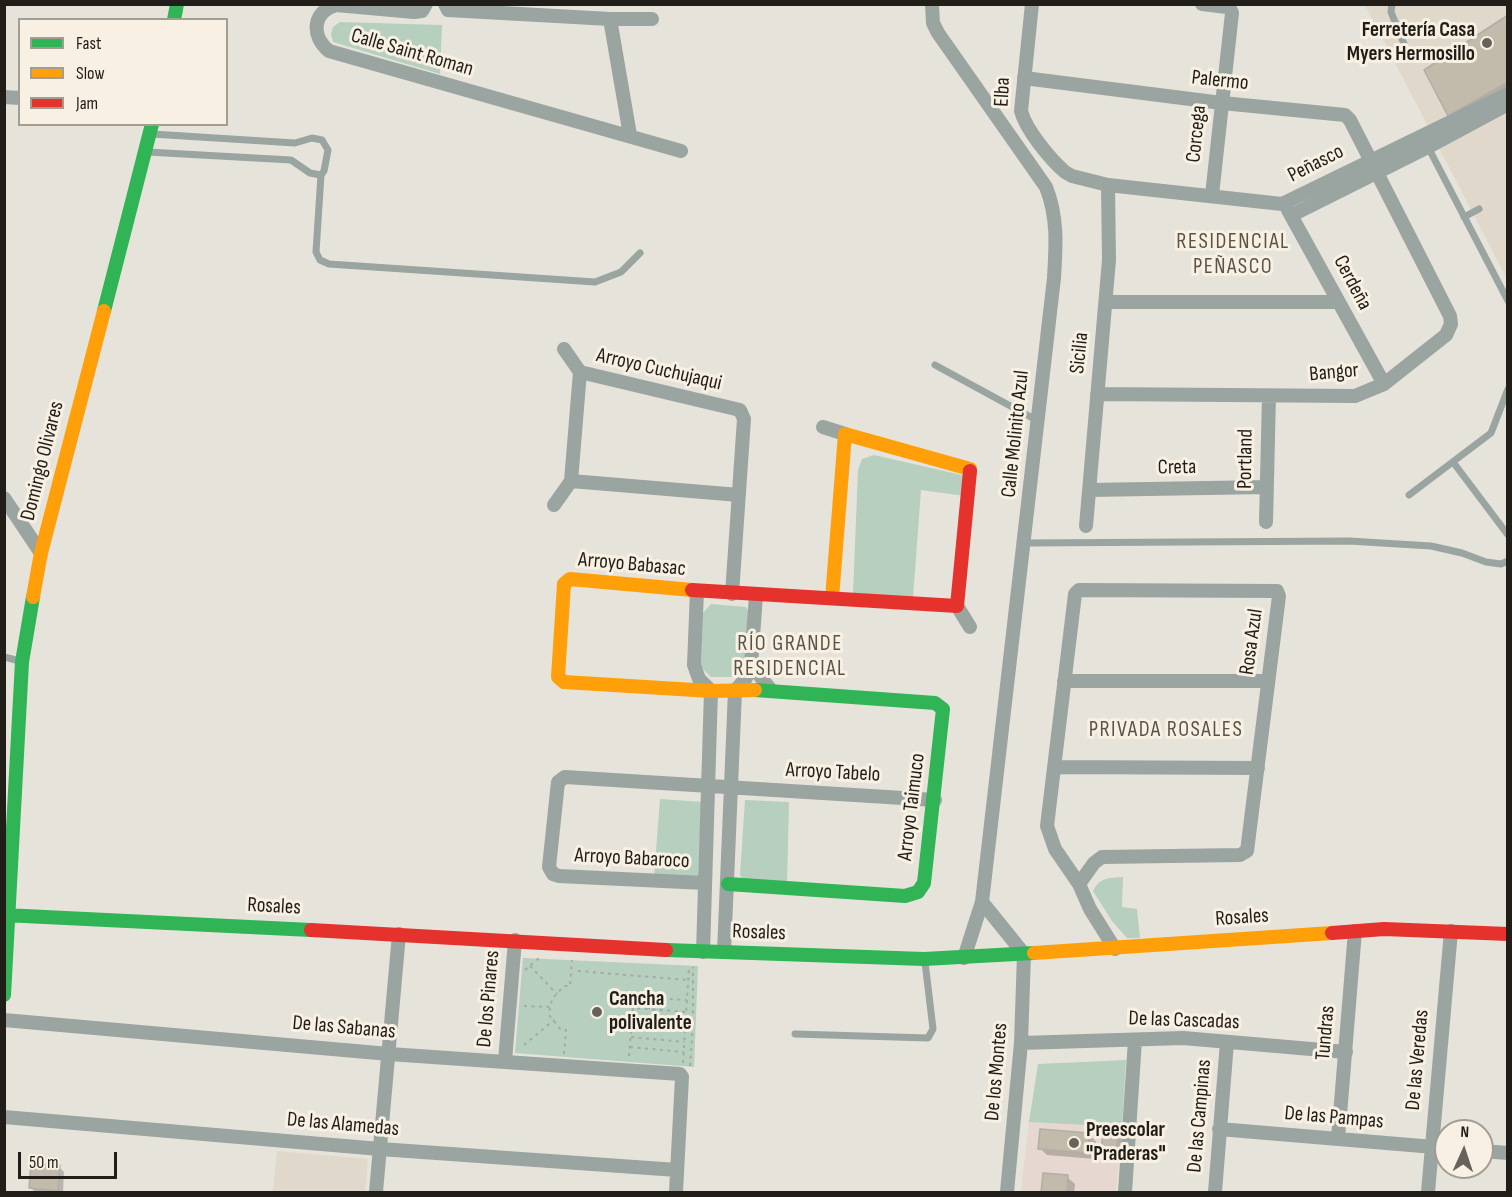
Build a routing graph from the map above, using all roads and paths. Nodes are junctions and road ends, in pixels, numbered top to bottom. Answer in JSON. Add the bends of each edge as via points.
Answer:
{"nodes":[{"id":1,"x":932,"y":4,"type":"edge"},
{"id":2,"x":1032,"y":4,"type":"edge"},
{"id":3,"x":1202,"y":4,"type":"edge"},
{"id":4,"x":1392,"y":4,"type":"edge"},
{"id":5,"x":426,"y":6,"type":"edge"},
{"id":6,"x":447,"y":7,"type":"edge"},
{"id":7,"x":610,"y":19,"type":"junction"},
{"id":8,"x":652,"y":19,"type":"dead end"},
{"id":9,"x":1404,"y":44,"type":"dead end"},
{"id":10,"x":1024,"y":78,"type":"junction"},
{"id":11,"x":1506,"y":100,"type":"edge"},
{"id":12,"x":1222,"y":103,"type":"junction"},
{"id":13,"x":151,"y":129,"type":"edge"},
{"id":14,"x":630,"y":135,"type":"junction"},
{"id":15,"x":1426,"y":142,"type":"junction"},
{"id":16,"x":681,"y":151,"type":"dead end"},
{"id":17,"x":145,"y":152,"type":"junction"},
{"id":18,"x":1373,"y":167,"type":"junction"},
{"id":19,"x":1061,"y":168,"type":"joint"},
{"id":20,"x":321,"y":174,"type":"junction"},
{"id":21,"x":1108,"y":185,"type":"junction"},
{"id":22,"x":1212,"y":195,"type":"junction"},
{"id":23,"x":1282,"y":204,"type":"junction"},
{"id":24,"x":1479,"y":208,"type":"dead end"},
{"id":25,"x":1292,"y":215,"type":"junction"},
{"id":26,"x":1464,"y":217,"type":"junction"},
{"id":27,"x":640,"y":253,"type":"dead end"},
{"id":28,"x":1508,"y":301,"type":"edge"},
{"id":29,"x":1106,"y":302,"type":"junction"},
{"id":30,"x":1338,"y":302,"type":"junction"},
{"id":31,"x":564,"y":349,"type":"dead end"},
{"id":32,"x":935,"y":365,"type":"dead end"},
{"id":33,"x":580,"y":372,"type":"junction"},
{"id":34,"x":1384,"y":384,"type":"junction"},
{"id":35,"x":1508,"y":389,"type":"edge"},
{"id":36,"x":1097,"y":394,"type":"junction"},
{"id":37,"x":1269,"y":396,"type":"junction"},
{"id":38,"x":1038,"y":421,"type":"junction"},
{"id":39,"x":823,"y":427,"type":"dead end"},
{"id":40,"x":845,"y":434,"type":"junction"},
{"id":41,"x":1453,"y":462,"type":"junction"},
{"id":42,"x":571,"y":481,"type":"junction"},
{"id":43,"x":1266,"y":488,"type":"junction"},
{"id":44,"x":1089,"y":490,"type":"junction"},
{"id":45,"x":739,"y":495,"type":"junction"},
{"id":46,"x":1409,"y":495,"type":"dead end"},
{"id":47,"x":4,"y":498,"type":"edge"},
{"id":48,"x":554,"y":505,"type":"dead end"},
{"id":49,"x":1266,"y":522,"type":"dead end"},
{"id":50,"x":1086,"y":526,"type":"dead end"},
{"id":51,"x":1508,"y":536,"type":"edge"},
{"id":52,"x":1025,"y":543,"type":"junction"},
{"id":53,"x":41,"y":553,"type":"junction"},
{"id":54,"x":1508,"y":561,"type":"edge"},
{"id":55,"x":697,"y":591,"type":"junction"},
{"id":56,"x":732,"y":594,"type":"junction"},
{"id":57,"x":756,"y":596,"type":"junction"},
{"id":58,"x":832,"y":598,"type":"junction"},
{"id":59,"x":957,"y":606,"type":"junction"},
{"id":60,"x":970,"y":627,"type":"dead end"},
{"id":61,"x":4,"y":657,"type":"edge"},
{"id":62,"x":22,"y":662,"type":"junction"},
{"id":63,"x":751,"y":665,"type":"junction"},
{"id":64,"x":1064,"y":681,"type":"junction"},
{"id":65,"x":1268,"y":681,"type":"junction"},
{"id":66,"x":771,"y":690,"type":"junction"},
{"id":67,"x":711,"y":691,"type":"junction"},
{"id":68,"x":735,"y":691,"type":"junction"},
{"id":69,"x":1054,"y":767,"type":"junction"},
{"id":70,"x":1258,"y":768,"type":"junction"},
{"id":71,"x":708,"y":787,"type":"junction"},
{"id":72,"x":730,"y":788,"type":"junction"},
{"id":73,"x":935,"y":800,"type":"junction"},
{"id":74,"x":705,"y":883,"type":"junction"},
{"id":75,"x":728,"y":884,"type":"junction"},
{"id":76,"x":1078,"y":884,"type":"junction"},
{"id":77,"x":982,"y":902,"type":"junction"},
{"id":78,"x":7,"y":916,"type":"edge"},
{"id":79,"x":1355,"y":931,"type":"junction"},
{"id":80,"x":1451,"y":931,"type":"junction"},
{"id":81,"x":399,"y":934,"type":"junction"},
{"id":82,"x":1508,"y":934,"type":"edge"},
{"id":83,"x":515,"y":940,"type":"junction"},
{"id":84,"x":1114,"y":949,"type":"junction"},
{"id":85,"x":703,"y":952,"type":"junction"},
{"id":86,"x":724,"y":952,"type":"junction"},
{"id":87,"x":1024,"y":954,"type":"junction"},
{"id":88,"x":540,"y":958,"type":"dead end"},
{"id":89,"x":964,"y":958,"type":"junction"},
{"id":90,"x":924,"y":959,"type":"junction"},
{"id":91,"x":572,"y":960,"type":"dead end"},
{"id":92,"x":689,"y":964,"type":"dead end"},
{"id":93,"x":694,"y":964,"type":"dead end"},
{"id":94,"x":530,"y":966,"type":"junction"},
{"id":95,"x":578,"y":971,"type":"dead end"},
{"id":96,"x":521,"y":974,"type":"dead end"},
{"id":97,"x":688,"y":980,"type":"junction"},
{"id":98,"x":557,"y":994,"type":"junction"},
{"id":99,"x":4,"y":995,"type":"edge"},
{"id":100,"x":687,"y":1000,"type":"junction"},
{"id":101,"x":518,"y":1005,"type":"dead end"},
{"id":102,"x":550,"y":1007,"type":"junction"},
{"id":103,"x":649,"y":1009,"type":"junction"},
{"id":104,"x":686,"y":1012,"type":"junction"},
{"id":105,"x":4,"y":1020,"type":"edge"},
{"id":106,"x":554,"y":1020,"type":"junction"},
{"id":107,"x":795,"y":1034,"type":"dead end"},
{"id":108,"x":630,"y":1038,"type":"junction"},
{"id":109,"x":520,"y":1040,"type":"dead end"},
{"id":110,"x":1135,"y":1040,"type":"junction"},
{"id":111,"x":684,"y":1042,"type":"junction"},
{"id":112,"x":1227,"y":1042,"type":"junction"},
{"id":113,"x":1021,"y":1043,"type":"junction"},
{"id":114,"x":524,"y":1045,"type":"junction"},
{"id":115,"x":630,"y":1047,"type":"junction"},
{"id":116,"x":528,"y":1050,"type":"dead end"},
{"id":117,"x":684,"y":1052,"type":"junction"},
{"id":118,"x":1346,"y":1052,"type":"junction"},
{"id":119,"x":389,"y":1054,"type":"junction"},
{"id":120,"x":629,"y":1057,"type":"dead end"},
{"id":121,"x":563,"y":1058,"type":"dead end"},
{"id":122,"x":505,"y":1061,"type":"junction"},
{"id":123,"x":684,"y":1070,"type":"junction"},
{"id":124,"x":4,"y":1117,"type":"edge"},
{"id":125,"x":1441,"y":1119,"type":"edge"},
{"id":126,"x":1219,"y":1129,"type":"junction"},
{"id":127,"x":1338,"y":1139,"type":"junction"},
{"id":128,"x":1434,"y":1148,"type":"edge"},
{"id":129,"x":380,"y":1149,"type":"junction"},
{"id":130,"x":1434,"y":1168,"type":"edge"},
{"id":131,"x":678,"y":1170,"type":"junction"},
{"id":132,"x":376,"y":1192,"type":"edge"},
{"id":133,"x":676,"y":1192,"type":"edge"},
{"id":134,"x":1007,"y":1192,"type":"edge"},
{"id":135,"x":1125,"y":1192,"type":"edge"},
{"id":136,"x":1215,"y":1192,"type":"edge"},
{"id":137,"x":1428,"y":1192,"type":"edge"}],
"edges":[{"from":1,"to":38,"type":"street","name":"Calle Molinito Azul","via":[[938,33],[1037,172],[1052,203],[1056,222],[1054,278]]},
{"from":2,"to":10,"type":"street","name":"Elba"},
{"from":3,"to":12,"type":"street","name":"Corcega","via":[[1227,7],[1232,13]]},
{"from":4,"to":9,"type":"lane","via":[[1391,12]]},
{"from":5,"to":14,"type":"street","name":"Calle Saint Roman","via":[[414,12],[336,5],[321,14],[316,37],[329,51]]},
{"from":6,"to":7,"type":"street"},
{"from":7,"to":8,"type":"street"},
{"from":7,"to":14,"type":"street"},
{"from":10,"to":12,"type":"street","name":"Palermo"},
{"from":10,"to":19,"type":"street","name":"Elba","via":[[1023,118]]},
{"from":11,"to":15,"type":"street","name":"Peñasco"},
{"from":12,"to":18,"type":"street","name":"Palermo","via":[[1345,115]]},
{"from":12,"to":22,"type":"street","name":"Corcega"},
{"from":13,"to":17,"type":"street","name":"Domingo Olivares"},
{"from":13,"to":20,"type":"lane","via":[[295,143],[312,138],[322,140],[328,150]]},
{"from":14,"to":16,"type":"street","name":"Calle Saint Roman"},
{"from":15,"to":18,"type":"street","name":"Peñasco"},
{"from":15,"to":26,"type":"lane"},
{"from":17,"to":20,"type":"lane","via":[[291,160],[309,173]]},
{"from":17,"to":53,"type":"street","name":"Domingo Olivares"},
{"from":18,"to":23,"type":"street","name":"Peñasco"},
{"from":18,"to":25,"type":"street","name":"Peñasco"},
{"from":18,"to":34,"type":"street","name":"Bangor","via":[[1451,324],[1446,335]]},
{"from":19,"to":21,"type":"street","name":"Peñasco","via":[[1072,176]]},
{"from":20,"to":27,"type":"lane","via":[[316,252],[320,260],[330,264],[594,282],[621,272]]},
{"from":21,"to":22,"type":"street","name":"Peñasco"},
{"from":21,"to":29,"type":"street","name":"Sicilia"},
{"from":22,"to":23,"type":"street","name":"Peñasco"},
{"from":23,"to":25,"type":"street","name":"Cerdeña"},
{"from":24,"to":26,"type":"lane"},
{"from":25,"to":30,"type":"street","name":"Cerdeña"},
{"from":26,"to":28,"type":"lane"},
{"from":29,"to":30,"type":"street"},
{"from":29,"to":36,"type":"street","name":"Sicilia"},
{"from":30,"to":34,"type":"street","name":"Cerdeña"},
{"from":31,"to":33,"type":"street"},
{"from":32,"to":38,"type":"lane"},
{"from":33,"to":42,"type":"street","name":"Arroyo Cuchujaqui"},
{"from":33,"to":45,"type":"street","name":"Arroyo Cuchujaqui","via":[[740,411],[744,419]]},
{"from":34,"to":37,"type":"street","name":"Bangor","via":[[1355,396]]},
{"from":35,"to":41,"type":"lane","via":[[1491,433]]},
{"from":36,"to":37,"type":"street","name":"Bangor"},
{"from":36,"to":44,"type":"street","name":"Sicilia"},
{"from":37,"to":43,"type":"street","name":"Portland"},
{"from":38,"to":52,"type":"street","name":"Calle Molinito Azul"},
{"from":39,"to":40,"type":"street"},
{"from":40,"to":58,"type":"street"},
{"from":40,"to":59,"type":"street","via":[[973,464]]},
{"from":41,"to":46,"type":"lane"},
{"from":41,"to":51,"type":"lane"},
{"from":42,"to":45,"type":"street"},
{"from":42,"to":48,"type":"street"},
{"from":43,"to":44,"type":"street","name":"Creta"},
{"from":43,"to":49,"type":"street","name":"Portland"},
{"from":44,"to":50,"type":"street","name":"Sicilia"},
{"from":45,"to":56,"type":"street","name":"Arroyo Cuchujaqui"},
{"from":47,"to":53,"type":"street"},
{"from":52,"to":54,"type":"lane","via":[[1349,541],[1431,546],[1485,562]]},
{"from":52,"to":77,"type":"street","name":"Calle Molinito Azul"},
{"from":53,"to":62,"type":"street","name":"Domingo Olivares"},
{"from":55,"to":56,"type":"street","name":"Arroyo Babasac"},
{"from":55,"to":67,"type":"street","via":[[694,665],[699,679]]},
{"from":55,"to":67,"type":"street","name":"Arroyo Babasac","via":[[567,580],[563,588],[557,674],[564,682]]},
{"from":56,"to":57,"type":"street","name":"Arroyo Babasac"},
{"from":57,"to":58,"type":"street","name":"Arroyo Babasac"},
{"from":57,"to":63,"type":"street"},
{"from":58,"to":59,"type":"street","name":"Arroyo Babasac"},
{"from":59,"to":60,"type":"street"},
{"from":61,"to":62,"type":"lane"},
{"from":62,"to":78,"type":"street","name":"Domingo Olivares"},
{"from":63,"to":66,"type":"street"},
{"from":63,"to":68,"type":"street"},
{"from":64,"to":65,"type":"street"},
{"from":64,"to":65,"type":"street","name":"Rosa Azul","via":[[1074,596],[1079,590],[1277,591]]},
{"from":64,"to":69,"type":"street"},
{"from":65,"to":70,"type":"street","name":"Rosa Azul"},
{"from":66,"to":68,"type":"street","name":"Arroyo Taimuco"},
{"from":66,"to":73,"type":"street","name":"Arroyo Taimuco","via":[[939,704],[944,714]]},
{"from":67,"to":68,"type":"street","name":"Arroyo Taimuco"},
{"from":67,"to":71,"type":"street"},
{"from":68,"to":72,"type":"street"},
{"from":69,"to":70,"type":"street"},
{"from":69,"to":76,"type":"street","via":[[1047,826],[1055,849]]},
{"from":70,"to":76,"type":"street","name":"Rosa Azul","via":[[1249,848],[1245,854],[1102,857]]},
{"from":71,"to":72,"type":"street","name":"Arroyo Tabelo"},
{"from":71,"to":74,"type":"street"},
{"from":71,"to":74,"type":"street","name":"Arroyo Babaroco","via":[[560,779],[556,786],[549,867],[550,872],[559,876]]},
{"from":72,"to":73,"type":"street","name":"Arroyo Tabelo"},
{"from":72,"to":75,"type":"street"},
{"from":73,"to":75,"type":"street","name":"Arroyo Taimuco","via":[[924,883],[912,895]]},
{"from":74,"to":85,"type":"street"},
{"from":75,"to":86,"type":"street"},
{"from":76,"to":84,"type":"street"},
{"from":77,"to":87,"type":"street"},
{"from":77,"to":89,"type":"street","name":"Calle Molinito Azul"},
{"from":78,"to":81,"type":"street","name":"Rosales"},
{"from":78,"to":99,"type":"street","name":"Domingo Olivares"},
{"from":79,"to":80,"type":"street","name":"Rosales"},
{"from":79,"to":84,"type":"street","name":"Rosales"},
{"from":79,"to":118,"type":"street","name":"Tundras"},
{"from":80,"to":82,"type":"street","name":"Rosales"},
{"from":80,"to":125,"type":"street","name":"De las Veredas"},
{"from":81,"to":83,"type":"street","name":"Rosales"},
{"from":81,"to":119,"type":"street"},
{"from":83,"to":85,"type":"street","name":"Rosales"},
{"from":83,"to":122,"type":"street","name":"De los Pinares"},
{"from":84,"to":87,"type":"street","name":"Rosales"},
{"from":85,"to":86,"type":"street","name":"Rosales"},
{"from":86,"to":90,"type":"street","name":"Rosales"},
{"from":87,"to":89,"type":"street","name":"Rosales"},
{"from":87,"to":113,"type":"street","name":"De los Montes"},
{"from":88,"to":94,"type":"path"},
{"from":89,"to":90,"type":"street","name":"Rosales"},
{"from":90,"to":107,"type":"lane","via":[[933,1029],[928,1038]]},
{"from":91,"to":98,"type":"path","via":[[570,986],[564,986]]},
{"from":92,"to":97,"type":"path"},
{"from":93,"to":123,"type":"path","via":[[693,1026]]},
{"from":94,"to":96,"type":"path"},
{"from":94,"to":98,"type":"path"},
{"from":95,"to":97,"type":"path"},
{"from":97,"to":100,"type":"path"},
{"from":98,"to":102,"type":"path","via":[[550,1000]]},
{"from":100,"to":103,"type":"path","via":[[651,998]]},
{"from":100,"to":104,"type":"path"},
{"from":101,"to":102,"type":"path"},
{"from":102,"to":106,"type":"path","via":[[549,1015]]},
{"from":103,"to":104,"type":"path"},
{"from":103,"to":108,"type":"path","via":[[633,1008]]},
{"from":104,"to":111,"type":"path"},
{"from":105,"to":119,"type":"street","name":"De las Sabanas"},
{"from":106,"to":114,"type":"path"},
{"from":106,"to":121,"type":"path","via":[[561,1030],[566,1030]]},
{"from":108,"to":111,"type":"path"},
{"from":108,"to":115,"type":"path"},
{"from":109,"to":114,"type":"path"},
{"from":110,"to":112,"type":"street","name":"De las Cascadas","via":[[1183,1038]]},
{"from":110,"to":113,"type":"street","name":"De las Cascadas"},
{"from":110,"to":135,"type":"street"},
{"from":111,"to":117,"type":"path"},
{"from":112,"to":118,"type":"street","name":"De las Cascadas"},
{"from":112,"to":126,"type":"street","name":"De las Campinas"},
{"from":113,"to":134,"type":"street","name":"De los Montes"},
{"from":114,"to":116,"type":"path"},
{"from":115,"to":117,"type":"path"},
{"from":115,"to":120,"type":"path"},
{"from":117,"to":123,"type":"path"},
{"from":118,"to":127,"type":"street","name":"Tundras"},
{"from":119,"to":122,"type":"street","name":"De las Sabanas"},
{"from":119,"to":129,"type":"street"},
{"from":122,"to":123,"type":"street","name":"De las Sabanas"},
{"from":123,"to":131,"type":"street"},
{"from":124,"to":129,"type":"street","name":"De las Alamedas"},
{"from":126,"to":127,"type":"street","name":"De las Pampas"},
{"from":126,"to":136,"type":"street","name":"De las Campinas"},
{"from":127,"to":128,"type":"street","name":"De las Pampas"},
{"from":129,"to":131,"type":"street","name":"De las Alamedas"},
{"from":129,"to":132,"type":"street"},
{"from":130,"to":137,"type":"street","name":"De las Veredas"},
{"from":131,"to":133,"type":"street"}]}
